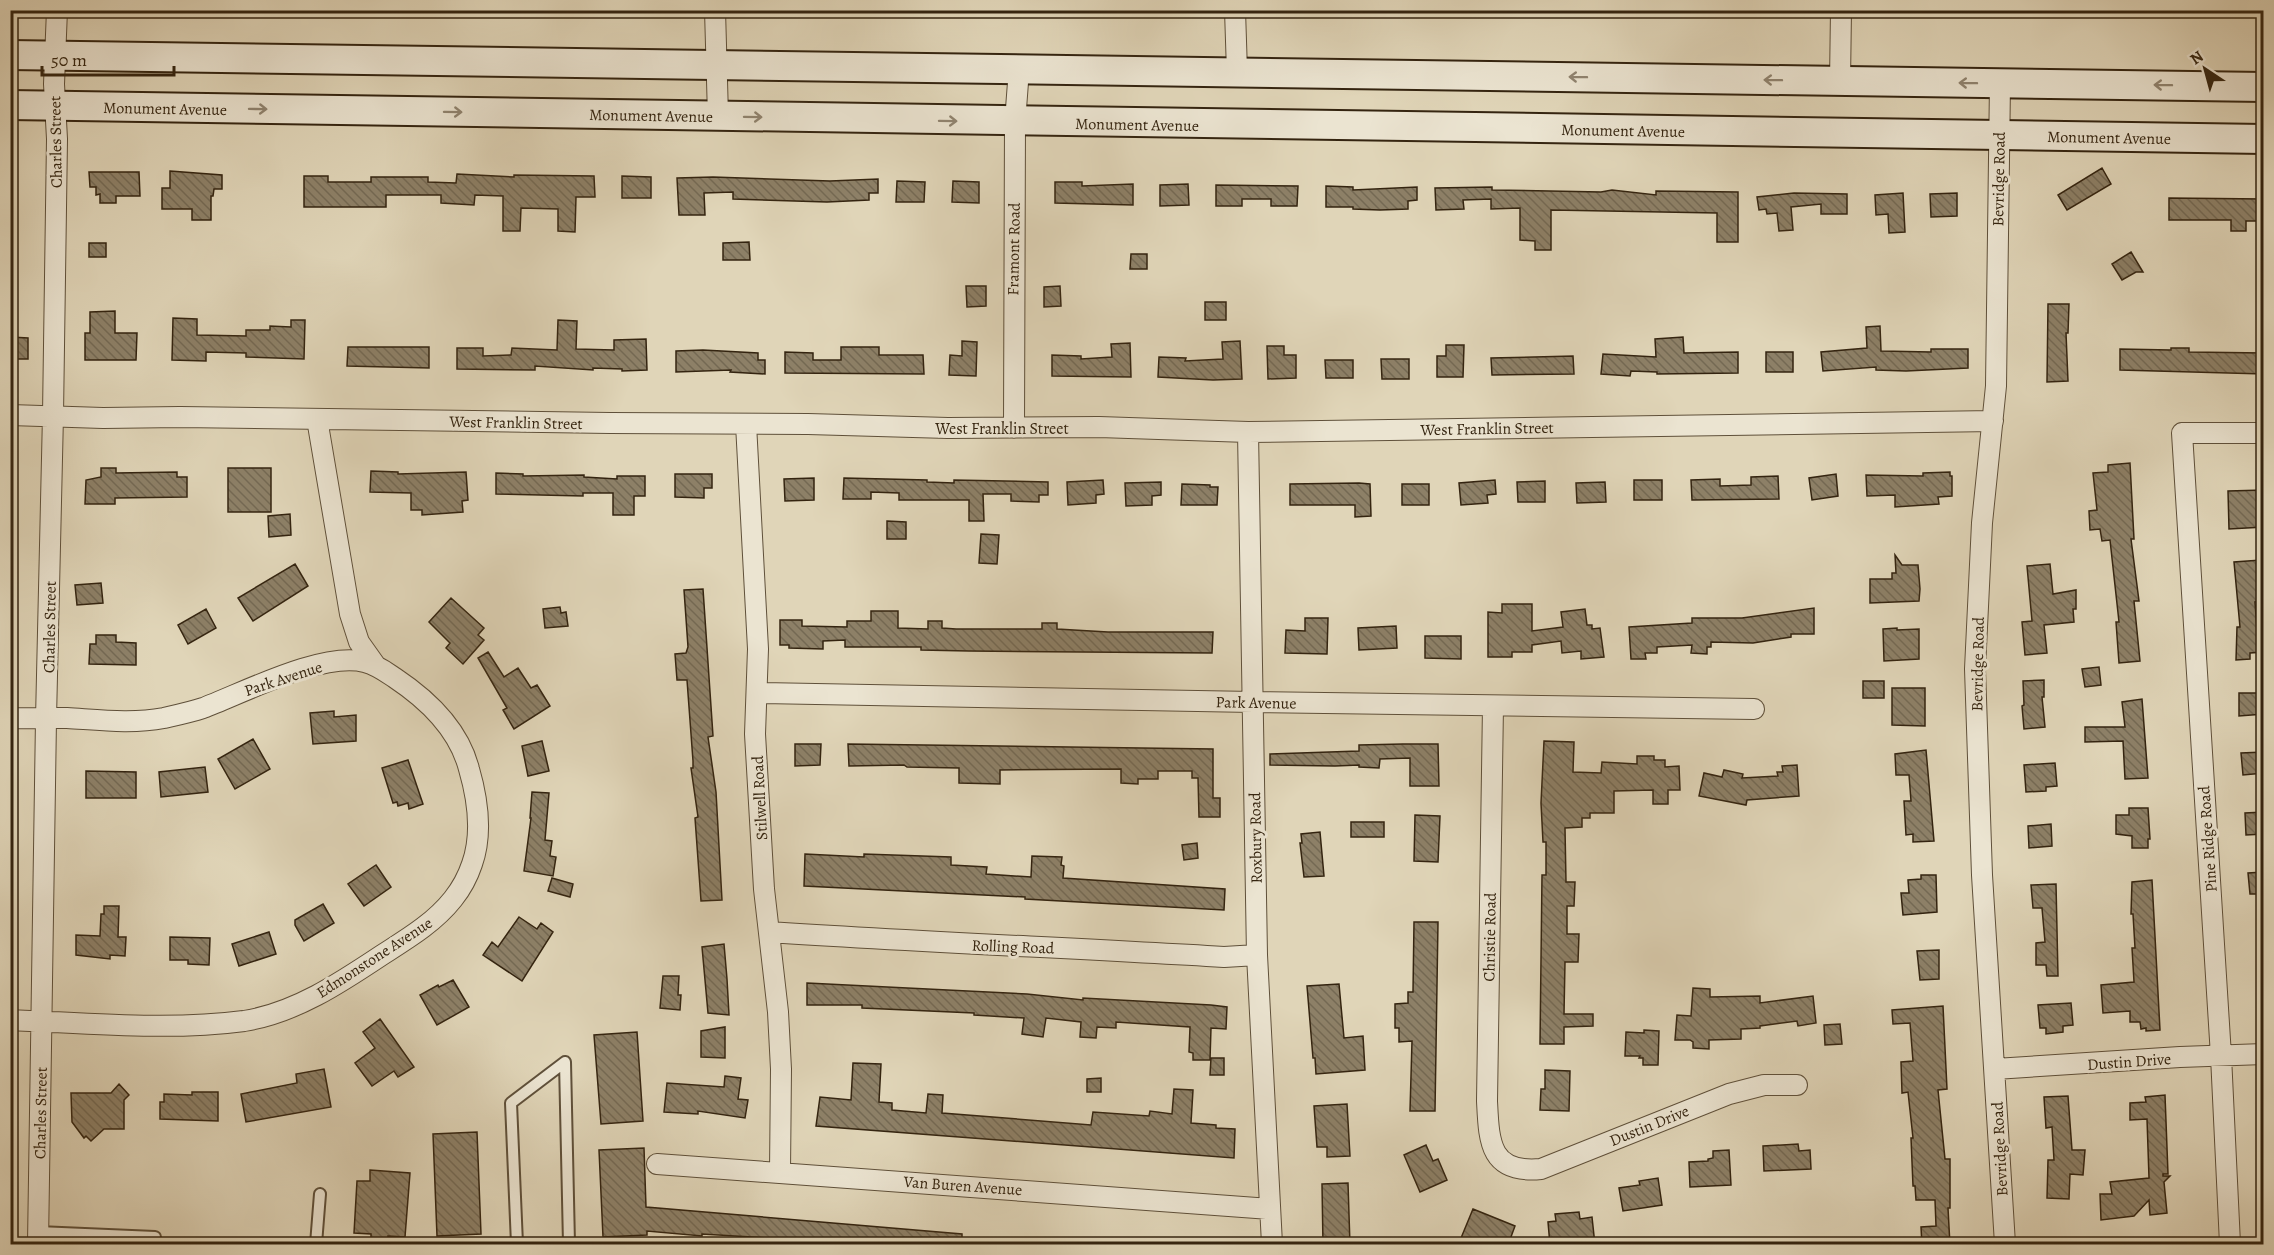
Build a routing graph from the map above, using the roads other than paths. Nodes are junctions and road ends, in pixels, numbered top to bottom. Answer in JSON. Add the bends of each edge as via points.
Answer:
{"nodes":[{"id":1,"x":57,"y":10,"type":"edge"},
{"id":2,"x":715,"y":10,"type":"edge"},
{"id":3,"x":1235,"y":10,"type":"edge"},
{"id":4,"x":1841,"y":10,"type":"edge"},
{"id":5,"x":10,"y":55,"type":"edge"},
{"id":6,"x":56,"y":56,"type":"junction"},
{"id":7,"x":716,"y":65,"type":"junction"},
{"id":8,"x":1019,"y":69,"type":"junction"},
{"id":9,"x":1237,"y":72,"type":"junction"},
{"id":10,"x":1840,"y":81,"type":"junction"},
{"id":11,"x":2000,"y":83,"type":"junction"},
{"id":12,"x":2264,"y":87,"type":"edge"},
{"id":13,"x":10,"y":105,"type":"edge"},
{"id":14,"x":54,"y":106,"type":"junction"},
{"id":15,"x":718,"y":116,"type":"junction"},
{"id":16,"x":1015,"y":122,"type":"junction"},
{"id":17,"x":1998,"y":135,"type":"junction"},
{"id":18,"x":2264,"y":139,"type":"edge"},
{"id":19,"x":10,"y":415,"type":"edge"},
{"id":20,"x":53,"y":416,"type":"junction"},
{"id":21,"x":317,"y":419,"type":"junction"},
{"id":22,"x":1993,"y":421,"type":"junction"},
{"id":23,"x":746,"y":424,"type":"junction"},
{"id":24,"x":1014,"y":428,"type":"junction"},
{"id":25,"x":1248,"y":432,"type":"junction"},
{"id":26,"x":2264,"y":433,"type":"edge"},
{"id":27,"x":375,"y":666,"type":"junction"},
{"id":28,"x":757,"y":693,"type":"junction"},
{"id":29,"x":1253,"y":702,"type":"junction"},
{"id":30,"x":1493,"y":706,"type":"junction"},
{"id":31,"x":1754,"y":709,"type":"dead end"},
{"id":32,"x":10,"y":718,"type":"edge"},
{"id":33,"x":46,"y":719,"type":"junction"},
{"id":34,"x":769,"y":932,"type":"junction"},
{"id":35,"x":1257,"y":955,"type":"junction"},
{"id":36,"x":10,"y":1020,"type":"edge"},
{"id":37,"x":41,"y":1021,"type":"junction"},
{"id":38,"x":2264,"y":1054,"type":"edge"},
{"id":39,"x":2221,"y":1056,"type":"junction"},
{"id":40,"x":1995,"y":1069,"type":"junction"},
{"id":41,"x":1797,"y":1085,"type":"dead end"},
{"id":42,"x":1505,"y":1162,"type":"joint"},
{"id":43,"x":657,"y":1164,"type":"dead end"},
{"id":44,"x":780,"y":1172,"type":"junction"},
{"id":45,"x":320,"y":1194,"type":"dead end"},
{"id":46,"x":1270,"y":1209,"type":"junction"},
{"id":47,"x":155,"y":1237,"type":"dead end"},
{"id":48,"x":38,"y":1238,"type":"edge"},
{"id":49,"x":82,"y":1239,"type":"edge"},
{"id":50,"x":316,"y":1245,"type":"edge"},
{"id":51,"x":517,"y":1245,"type":"edge"},
{"id":52,"x":569,"y":1245,"type":"edge"},
{"id":53,"x":1272,"y":1245,"type":"edge"},
{"id":54,"x":2005,"y":1245,"type":"edge"},
{"id":55,"x":2230,"y":1245,"type":"edge"}],
"edges":[{"from":1,"to":6,"type":"street","name":"Charles Street"},
{"from":2,"to":7,"type":"street"},
{"from":3,"to":9,"type":"street"},
{"from":4,"to":10,"type":"street"},
{"from":5,"to":6,"type":"street"},
{"from":6,"to":7,"type":"street"},
{"from":6,"to":14,"type":"street","name":"Charles Street"},
{"from":7,"to":8,"type":"street"},
{"from":7,"to":15,"type":"street"},
{"from":8,"to":9,"type":"street"},
{"from":8,"to":16,"type":"street","name":"Framont Road"},
{"from":10,"to":9,"type":"street","one_way":true},
{"from":11,"to":10,"type":"street","one_way":true},
{"from":12,"to":11,"type":"street","one_way":true},
{"from":11,"to":17,"type":"street","name":"Bevridge Road"},
{"from":13,"to":14,"type":"street","name":"Monument Avenue"},
{"from":14,"to":15,"type":"street","name":"Monument Avenue","one_way":true},
{"from":14,"to":20,"type":"street","name":"Charles Street","via":[[57,139]]},
{"from":15,"to":16,"type":"street","name":"Monument Avenue","one_way":true},
{"from":16,"to":17,"type":"street","name":"Monument Avenue"},
{"from":16,"to":24,"type":"street","name":"Framont Road"},
{"from":17,"to":18,"type":"street","name":"Monument Avenue"},
{"from":17,"to":22,"type":"street","name":"Bevridge Road"},
{"from":19,"to":20,"type":"street","name":"West Franklin Street"},
{"from":20,"to":21,"type":"street","name":"West Franklin Street"},
{"from":20,"to":33,"type":"street","name":"Charles Street"},
{"from":21,"to":23,"type":"street","name":"West Franklin Street"},
{"from":21,"to":27,"type":"street","via":[[350,614],[359,642]]},
{"from":22,"to":25,"type":"street","name":"West Franklin Street"},
{"from":22,"to":40,"type":"street","name":"Bevridge Road","via":[[1982,523],[1975,669],[1982,875]]},
{"from":23,"to":24,"type":"street","name":"West Franklin Street"},
{"from":23,"to":28,"type":"street","name":"Stilwell Road"},
{"from":24,"to":25,"type":"street","name":"West Franklin Street"},
{"from":25,"to":29,"type":"street","name":"Roxbury Road"},
{"from":26,"to":39,"type":"street","name":"Pine Ridge Road","via":[[2182,433]]},
{"from":27,"to":33,"type":"street","name":"Park Avenue","via":[[362,661],[320,664],[200,709],[162,718],[126,722]]},
{"from":27,"to":37,"type":"street","name":"Edmonstone Avenue","via":[[414,691],[438,713],[468,763],[479,825],[472,864],[454,898],[411,937],[317,995],[281,1011],[213,1024]]},
{"from":28,"to":29,"type":"street","name":"Park Avenue"},
{"from":28,"to":34,"type":"street","name":"Stilwell Road","via":[[757,758]]},
{"from":29,"to":30,"type":"street","name":"Park Avenue"},
{"from":29,"to":35,"type":"street","name":"Roxbury Road"},
{"from":30,"to":31,"type":"street","name":"Park Avenue"},
{"from":30,"to":42,"type":"street","name":"Christie Road","via":[[1487,1101],[1490,1143]]},
{"from":32,"to":33,"type":"street","name":"Park Avenue"},
{"from":33,"to":37,"type":"street","name":"Charles Street"},
{"from":34,"to":35,"type":"street","name":"Rolling Road","via":[[1224,957]]},
{"from":34,"to":44,"type":"street","name":"Stilwell Road","via":[[781,1069]]},
{"from":35,"to":46,"type":"street","name":"Roxbury Road"},
{"from":36,"to":37,"type":"street","name":"Edmonstone Avenue"},
{"from":37,"to":48,"type":"street","name":"Charles Street"},
{"from":38,"to":39,"type":"street","name":"Dustin Drive"},
{"from":39,"to":40,"type":"street","name":"Dustin Drive"},
{"from":39,"to":55,"type":"street","name":"Pine Ridge Road"},
{"from":40,"to":54,"type":"street","name":"Bevridge Road"},
{"from":41,"to":42,"type":"street","name":"Dustin Drive","via":[[1764,1085],[1729,1094],[1541,1168],[1523,1170]]},
{"from":43,"to":44,"type":"street","name":"Van Buren Avenue"},
{"from":44,"to":46,"type":"street","name":"Van Buren Avenue"},
{"from":45,"to":50,"type":"lane"},
{"from":46,"to":53,"type":"street","name":"Roxbury Road"},
{"from":47,"to":49,"type":"lane"},
{"from":48,"to":49,"type":"lane"},
{"from":51,"to":52,"type":"lane","via":[[511,1103],[566,1062]]}]}
